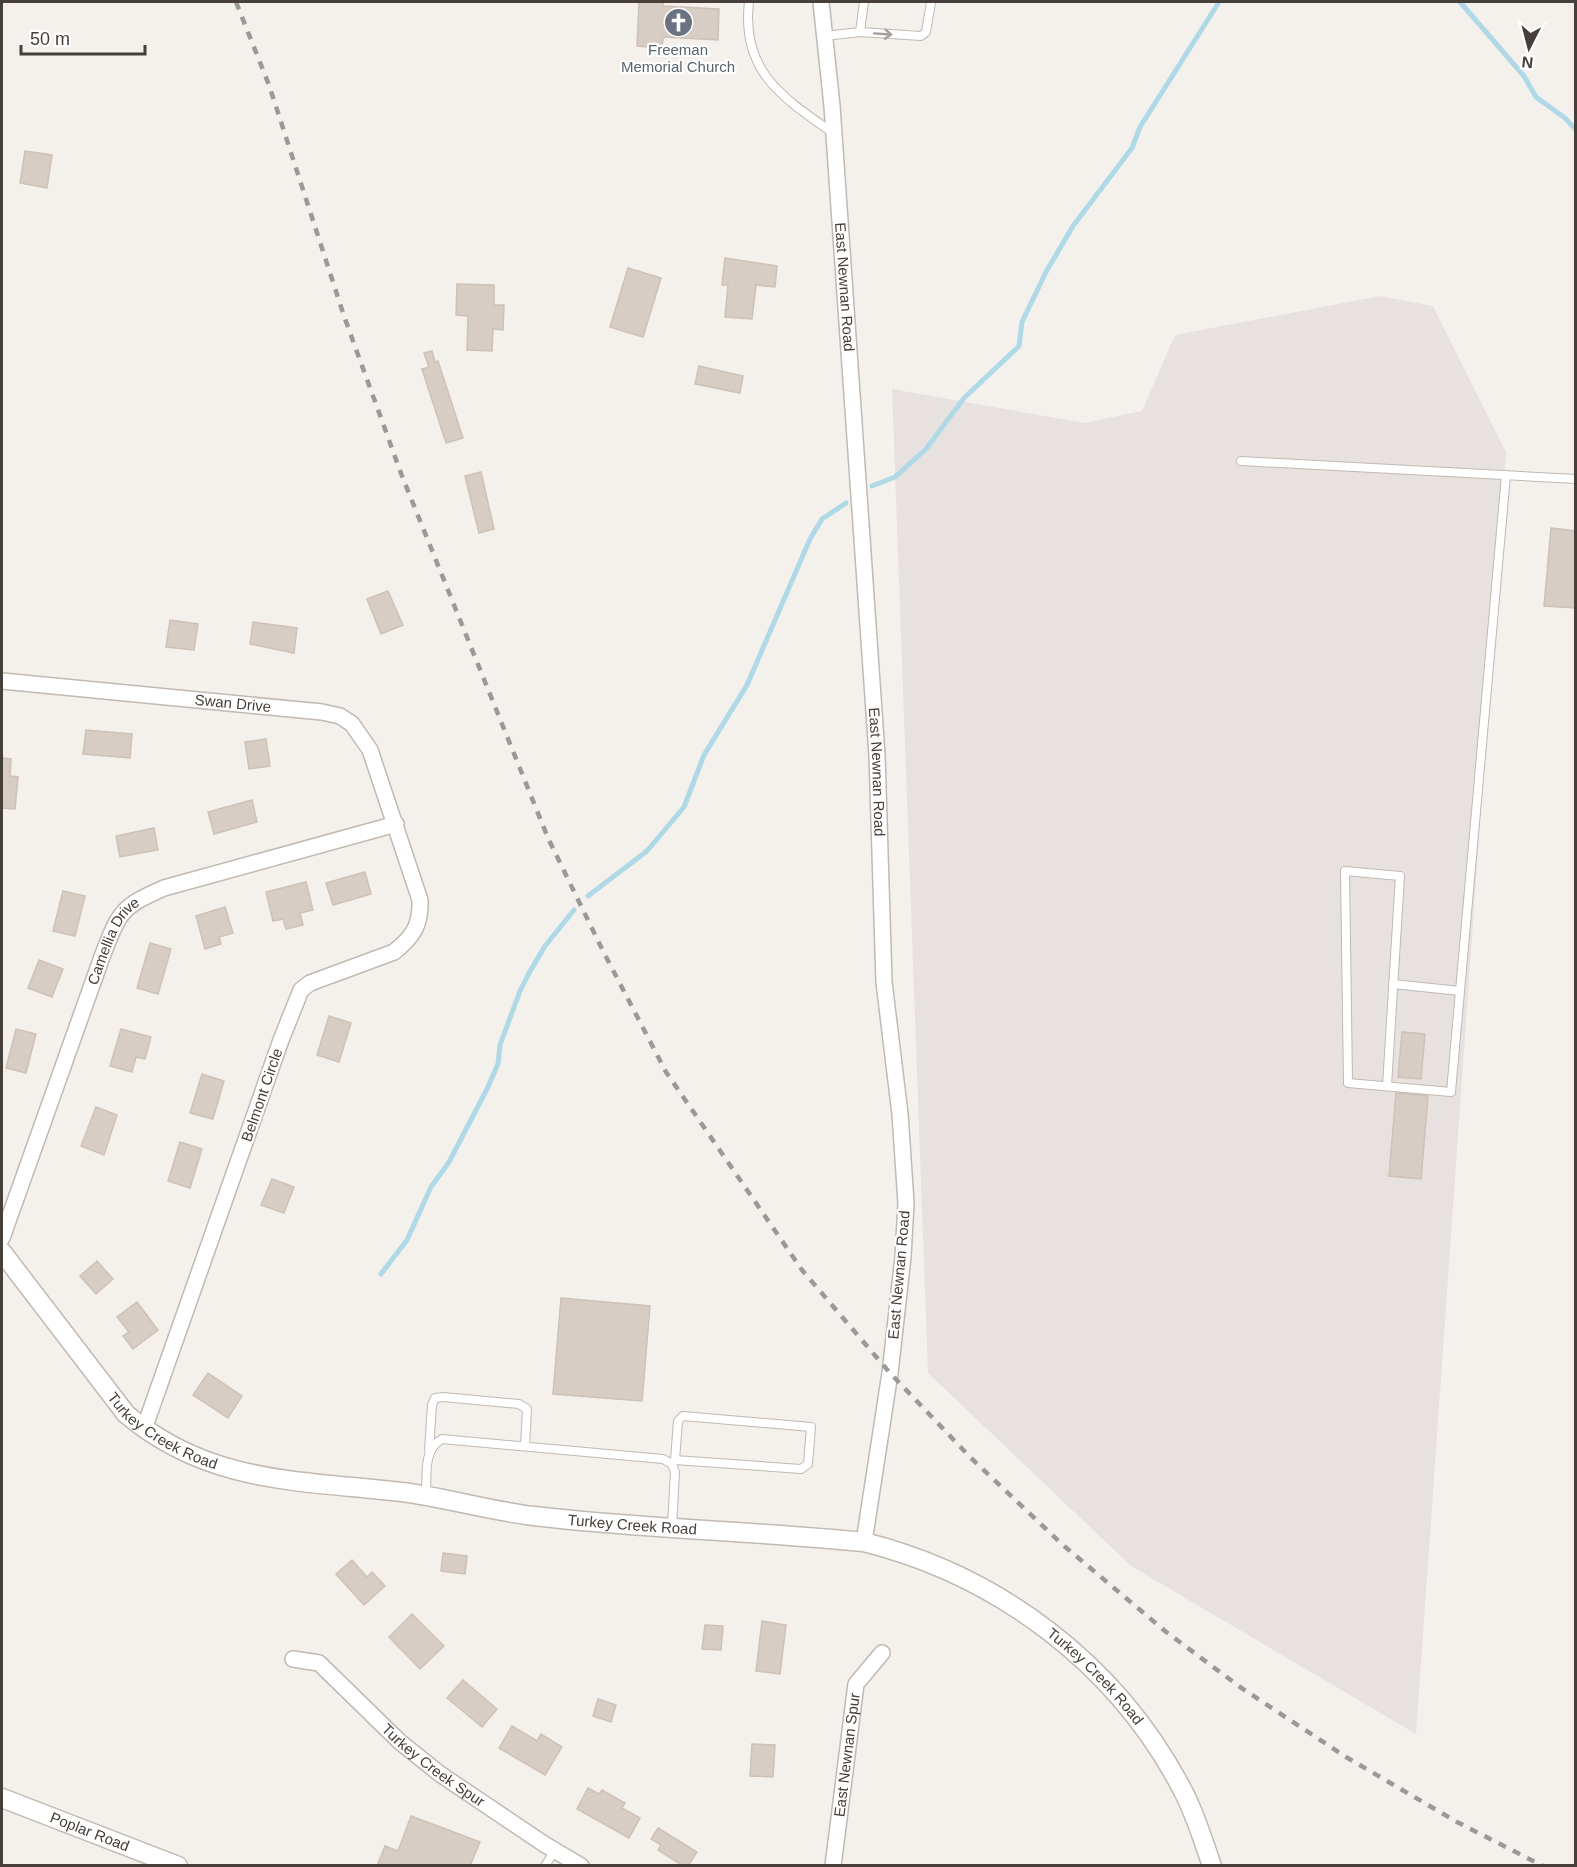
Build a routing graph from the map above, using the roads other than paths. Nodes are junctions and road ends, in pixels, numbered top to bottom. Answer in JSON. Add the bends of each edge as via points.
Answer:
{"nodes":[{"id":1,"x":749,"y":2,"type":"edge"},
{"id":2,"x":821,"y":2,"type":"edge"},
{"id":3,"x":864,"y":2,"type":"edge"},
{"id":4,"x":930,"y":2,"type":"edge"},
{"id":5,"x":860,"y":32,"type":"junction"},
{"id":6,"x":825,"y":36,"type":"junction"},
{"id":7,"x":834,"y":133,"type":"junction"},
{"id":8,"x":1240,"y":461,"type":"dead end"},
{"id":9,"x":1506,"y":475,"type":"junction"},
{"id":10,"x":1575,"y":479,"type":"edge"},
{"id":11,"x":2,"y":681,"type":"edge"},
{"id":12,"x":396,"y":824,"type":"junction"},
{"id":13,"x":1393,"y":984,"type":"junction"},
{"id":14,"x":1460,"y":991,"type":"junction"},
{"id":15,"x":1387,"y":1086,"type":"junction"},
{"id":16,"x":2,"y":1238,"type":"edge"},
{"id":17,"x":2,"y":1252,"type":"edge"},
{"id":18,"x":144,"y":1429,"type":"junction"},
{"id":19,"x":525,"y":1446,"type":"junction"},
{"id":20,"x":428,"y":1454,"type":"junction"},
{"id":21,"x":674,"y":1462,"type":"junction"},
{"id":22,"x":426,"y":1496,"type":"junction"},
{"id":23,"x":672,"y":1527,"type":"junction"},
{"id":24,"x":864,"y":1542,"type":"junction"},
{"id":25,"x":882,"y":1653,"type":"dead end"},
{"id":26,"x":293,"y":1659,"type":"dead end"},
{"id":27,"x":2,"y":1797,"type":"edge"},
{"id":28,"x":555,"y":1850,"type":"junction"},
{"id":29,"x":178,"y":1866,"type":"edge"},
{"id":30,"x":544,"y":1866,"type":"edge"},
{"id":31,"x":581,"y":1866,"type":"edge"},
{"id":32,"x":833,"y":1866,"type":"edge"},
{"id":33,"x":1212,"y":1866,"type":"edge"}],
"edges":[{"from":1,"to":7,"type":"lane","via":[[746,27],[752,52],[775,89]]},
{"from":2,"to":6,"type":"street","name":"East Newnan Road"},
{"from":3,"to":5,"type":"lane"},
{"from":5,"to":4,"type":"lane","one_way":true,"via":[[921,36],[926,32]]},
{"from":5,"to":6,"type":"lane"},
{"from":6,"to":7,"type":"street","name":"East Newnan Road"},
{"from":7,"to":24,"type":"street","name":"East Newnan Road","via":[[877,755],[884,982],[906,1203],[890,1373]]},
{"from":8,"to":9,"type":"lane"},
{"from":9,"to":10,"type":"lane"},
{"from":9,"to":14,"type":"lane"},
{"from":11,"to":12,"type":"street","name":"Swan Drive","via":[[243,702],[340,716],[352,724],[366,743]]},
{"from":12,"to":16,"type":"street","name":"Camellia Drive","via":[[164,888],[133,902],[116,920]]},
{"from":12,"to":18,"type":"street","name":"Belmont Circle","via":[[420,900],[415,931],[394,952],[310,983],[301,990]]},
{"from":13,"to":14,"type":"lane"},
{"from":13,"to":15,"type":"lane"},
{"from":13,"to":15,"type":"lane","via":[[1400,876],[1345,871],[1348,1083]]},
{"from":14,"to":15,"type":"lane","via":[[1451,1092]]},
{"from":17,"to":18,"type":"street","name":"Turkey Creek Road","via":[[126,1414]]},
{"from":18,"to":22,"type":"street","name":"Turkey Creek Road","via":[[187,1454],[251,1476]]},
{"from":19,"to":20,"type":"lane","via":[[442,1439],[433,1444]]},
{"from":19,"to":20,"type":"lane","via":[[527,1409],[511,1402],[443,1396],[435,1398],[432,1405]]},
{"from":19,"to":21,"type":"lane"},
{"from":20,"to":22,"type":"lane"},
{"from":21,"to":21,"type":"lane","via":[[801,1469],[808,1464],[811,1427],[682,1416],[678,1421]]},
{"from":21,"to":23,"type":"lane"},
{"from":22,"to":23,"type":"street","name":"Turkey Creek Road","via":[[532,1516]]},
{"from":23,"to":24,"type":"street","name":"Turkey Creek Road"},
{"from":24,"to":33,"type":"street","name":"Turkey Creek Road","via":[[914,1556],[995,1596],[1054,1634],[1107,1680],[1156,1745],[1183,1790]]},
{"from":25,"to":32,"type":"street","name":"East Newnan Spur","via":[[856,1684]]},
{"from":26,"to":28,"type":"street","name":"Turkey Creek Spur","via":[[319,1663],[400,1742],[440,1774]]},
{"from":27,"to":29,"type":"street","name":"Poplar Road"},
{"from":28,"to":30,"type":"lane"},
{"from":28,"to":31,"type":"street","name":"Turkey Creek Spur"}]}
